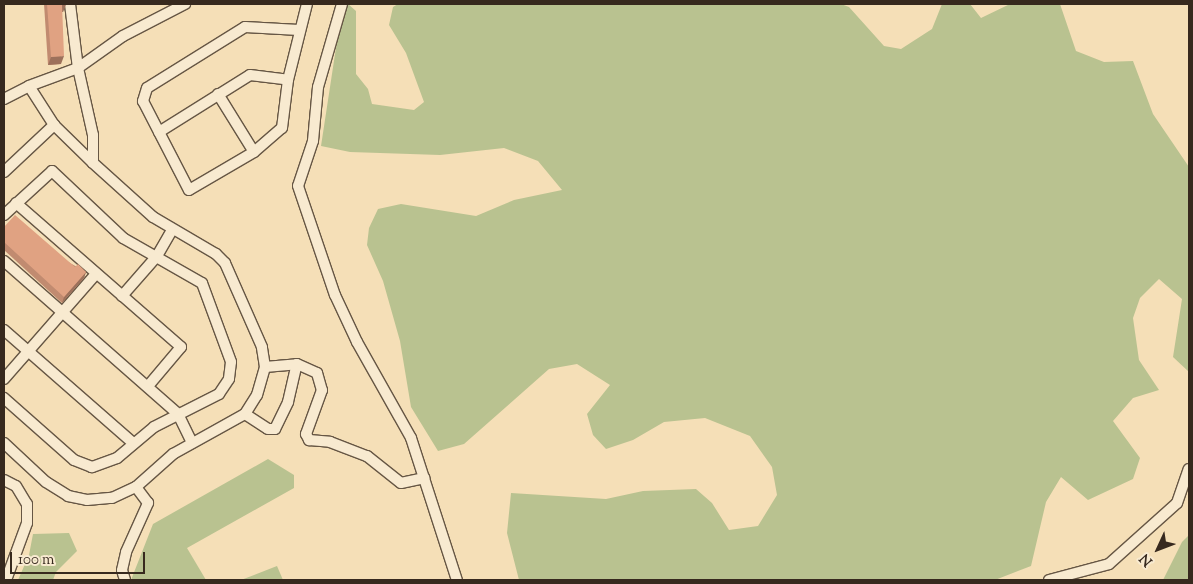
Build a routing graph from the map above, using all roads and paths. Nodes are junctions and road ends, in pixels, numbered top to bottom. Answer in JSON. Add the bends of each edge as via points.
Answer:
{"nodes":[{"id":1,"x":70,"y":4,"type":"edge"},
{"id":2,"x":185,"y":4,"type":"edge"},
{"id":3,"x":307,"y":4,"type":"edge"},
{"id":4,"x":342,"y":4,"type":"edge"},
{"id":5,"x":299,"y":30,"type":"junction"},
{"id":6,"x":78,"y":68,"type":"junction"},
{"id":7,"x":288,"y":80,"type":"junction"},
{"id":8,"x":28,"y":86,"type":"junction"},
{"id":9,"x":218,"y":94,"type":"junction"},
{"id":10,"x":4,"y":99,"type":"edge"},
{"id":11,"x":54,"y":125,"type":"junction"},
{"id":12,"x":159,"y":132,"type":"junction"},
{"id":13,"x":254,"y":152,"type":"junction"},
{"id":14,"x":92,"y":163,"type":"junction"},
{"id":15,"x":4,"y":172,"type":"edge"},
{"id":16,"x":16,"y":203,"type":"junction"},
{"id":17,"x":4,"y":215,"type":"edge"},
{"id":18,"x":172,"y":230,"type":"junction"},
{"id":19,"x":157,"y":256,"type":"junction"},
{"id":20,"x":4,"y":261,"type":"edge"},
{"id":21,"x":96,"y":274,"type":"junction"},
{"id":22,"x":122,"y":296,"type":"junction"},
{"id":23,"x":62,"y":312,"type":"junction"},
{"id":24,"x":4,"y":330,"type":"edge"},
{"id":25,"x":28,"y":351,"type":"junction"},
{"id":26,"x":297,"y":364,"type":"junction"},
{"id":27,"x":265,"y":366,"type":"junction"},
{"id":28,"x":4,"y":379,"type":"edge"},
{"id":29,"x":148,"y":386,"type":"junction"},
{"id":30,"x":4,"y":398,"type":"edge"},
{"id":31,"x":178,"y":414,"type":"junction"},
{"id":32,"x":245,"y":414,"type":"junction"},
{"id":33,"x":4,"y":443,"type":"edge"},
{"id":34,"x":133,"y":443,"type":"junction"},
{"id":35,"x":192,"y":443,"type":"junction"},
{"id":36,"x":1189,"y":469,"type":"edge"},
{"id":37,"x":424,"y":478,"type":"junction"},
{"id":38,"x":4,"y":480,"type":"edge"},
{"id":39,"x":136,"y":487,"type":"junction"},
{"id":40,"x":6,"y":580,"type":"edge"},
{"id":41,"x":125,"y":580,"type":"edge"},
{"id":42,"x":457,"y":580,"type":"edge"},
{"id":43,"x":1049,"y":580,"type":"edge"}],
"edges":[{"from":1,"to":6,"type":"street"},
{"from":2,"to":6,"type":"street","via":[[123,36]]},
{"from":3,"to":5,"type":"street"},
{"from":4,"to":37,"type":"street","via":[[318,87],[314,141],[298,186],[335,295],[411,438]]},
{"from":5,"to":7,"type":"street"},
{"from":5,"to":12,"type":"street","via":[[246,27],[147,88],[144,101]]},
{"from":6,"to":8,"type":"street"},
{"from":6,"to":14,"type":"street","via":[[93,135]]},
{"from":7,"to":9,"type":"street","via":[[250,76]]},
{"from":7,"to":13,"type":"street","via":[[282,128]]},
{"from":8,"to":10,"type":"street"},
{"from":8,"to":11,"type":"street"},
{"from":9,"to":12,"type":"street"},
{"from":9,"to":13,"type":"street"},
{"from":11,"to":14,"type":"street"},
{"from":11,"to":15,"type":"street"},
{"from":12,"to":13,"type":"street","via":[[189,190]]},
{"from":14,"to":18,"type":"street"},
{"from":16,"to":17,"type":"street"},
{"from":16,"to":19,"type":"street","via":[[52,171],[124,238]]},
{"from":16,"to":21,"type":"street"},
{"from":18,"to":19,"type":"street"},
{"from":18,"to":27,"type":"street","via":[[216,254],[225,263],[262,347]]},
{"from":19,"to":22,"type":"street"},
{"from":19,"to":31,"type":"street","via":[[202,283],[231,362],[229,379],[219,394]]},
{"from":20,"to":23,"type":"street"},
{"from":21,"to":22,"type":"street"},
{"from":21,"to":23,"type":"street"},
{"from":22,"to":29,"type":"street","via":[[181,347]]},
{"from":23,"to":25,"type":"street"},
{"from":23,"to":29,"type":"street"},
{"from":24,"to":25,"type":"street"},
{"from":25,"to":28,"type":"street"},
{"from":25,"to":34,"type":"street"},
{"from":26,"to":27,"type":"street"},
{"from":26,"to":32,"type":"street","via":[[288,402],[275,429],[268,429]]},
{"from":26,"to":37,"type":"street","via":[[317,373],[322,386],[306,434],[309,440],[330,442],[367,456],[401,483]]},
{"from":27,"to":32,"type":"street","via":[[258,395]]},
{"from":29,"to":31,"type":"street"},
{"from":30,"to":34,"type":"street","via":[[74,460],[92,467],[118,458]]},
{"from":31,"to":34,"type":"street"},
{"from":31,"to":35,"type":"street"},
{"from":32,"to":35,"type":"street"},
{"from":33,"to":39,"type":"street","via":[[46,482],[68,496],[88,500],[112,498]]},
{"from":35,"to":39,"type":"street","via":[[173,454]]},
{"from":36,"to":43,"type":"street","via":[[1177,503],[1109,564]]},
{"from":37,"to":42,"type":"street"},
{"from":38,"to":40,"type":"street","via":[[16,486],[27,504],[27,523]]},
{"from":39,"to":41,"type":"street","via":[[148,503],[126,552],[122,570]]}]}
